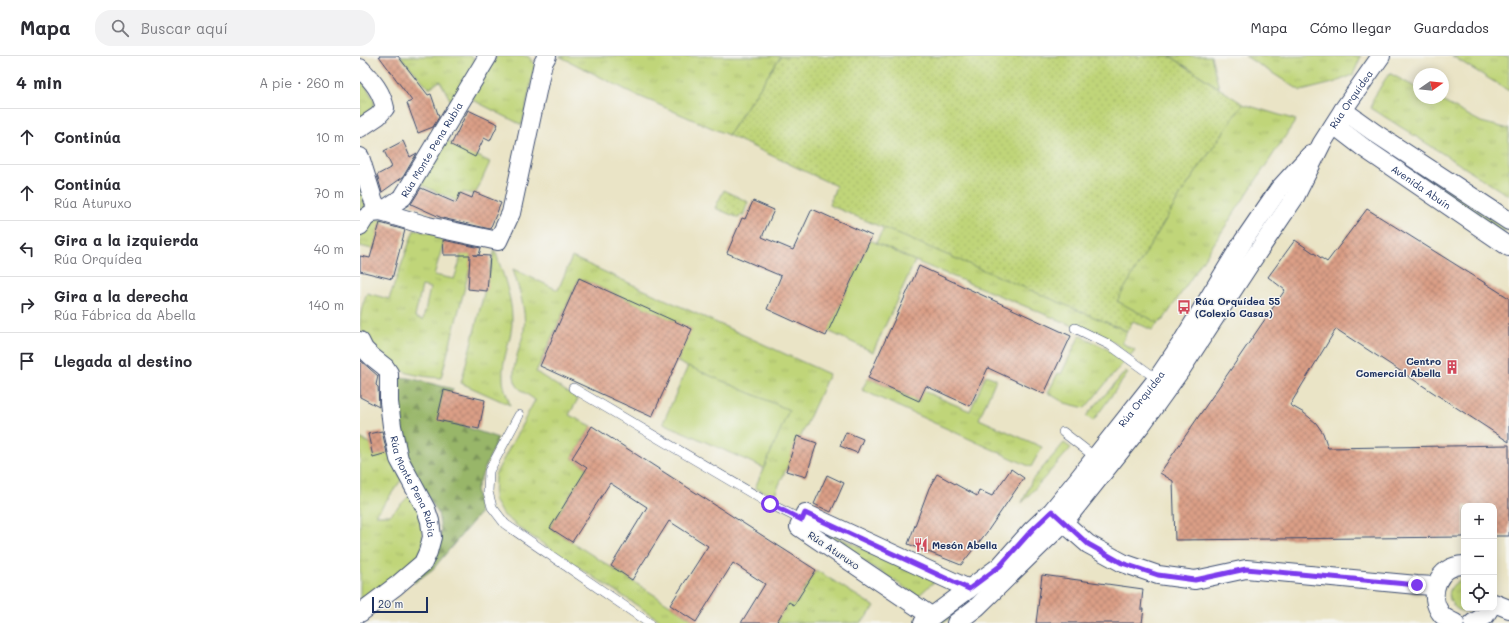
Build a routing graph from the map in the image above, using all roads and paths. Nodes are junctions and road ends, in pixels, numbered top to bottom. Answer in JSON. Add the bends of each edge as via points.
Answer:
{"nodes":[{"id":1,"x":488,"y":56,"type":"edge"},
{"id":2,"x":548,"y":56,"type":"edge"},
{"id":3,"x":1381,"y":56,"type":"edge"},
{"id":4,"x":360,"y":68,"type":"edge"},
{"id":5,"x":1339,"y":118,"type":"junction"},
{"id":6,"x":360,"y":128,"type":"edge"},
{"id":7,"x":1322,"y":143,"type":"junction"},
{"id":8,"x":360,"y":157,"type":"edge"},
{"id":9,"x":381,"y":212,"type":"junction"},
{"id":10,"x":1509,"y":221,"type":"edge"},
{"id":11,"x":360,"y":226,"type":"edge"},
{"id":12,"x":1509,"y":247,"type":"edge"},
{"id":13,"x":1075,"y":328,"type":"dead end"},
{"id":14,"x":360,"y":341,"type":"edge"},
{"id":15,"x":1157,"y":379,"type":"junction"},
{"id":16,"x":573,"y":388,"type":"dead end"},
{"id":17,"x":519,"y":415,"type":"dead end"},
{"id":18,"x":1063,"y":432,"type":"dead end"},
{"id":19,"x":1096,"y":457,"type":"junction"},
{"id":20,"x":1058,"y":517,"type":"junction"},
{"id":21,"x":802,"y":520,"type":"junction"},
{"id":22,"x":1461,"y":565,"type":"edge"},
{"id":23,"x":1435,"y":586,"type":"junction"},
{"id":24,"x":969,"y":589,"type":"junction"},
{"id":25,"x":1497,"y":604,"type":"edge"},
{"id":26,"x":1509,"y":609,"type":"edge"},
{"id":27,"x":1488,"y":611,"type":"edge"},
{"id":28,"x":360,"y":613,"type":"edge"},
{"id":29,"x":927,"y":620,"type":"edge"},
{"id":30,"x":649,"y":623,"type":"edge"},
{"id":31,"x":956,"y":623,"type":"edge"},
{"id":32,"x":1455,"y":623,"type":"edge"},
{"id":33,"x":1473,"y":623,"type":"edge"}],
"edges":[{"from":1,"to":9,"type":"street","name":"Rúa Monte Pena Rubia","via":[[403,197]]},
{"from":2,"to":9,"type":"street","via":[[543,63],[511,213],[498,241],[428,226]]},
{"from":3,"to":5,"type":"street","name":"Rúa Orquídea"},
{"from":4,"to":6,"type":"street","via":[[382,96],[385,108]]},
{"from":5,"to":7,"type":"street","name":"Rúa Orquídea"},
{"from":5,"to":10,"type":"street","name":"Avenida Abuín","via":[[1375,133]]},
{"from":5,"to":12,"type":"street","name":"Avenida Abuín","via":[[1371,153]]},
{"from":7,"to":15,"type":"street","name":"Rúa Orquídea","via":[[1279,189]]},
{"from":7,"to":20,"type":"street","name":"Rúa Orquídea","via":[[1295,197],[1180,371],[1142,424]]},
{"from":8,"to":9,"type":"street","via":[[372,195]]},
{"from":9,"to":11,"type":"street","name":"Rúa Monte Pena Rubia","via":[[372,213]]},
{"from":13,"to":15,"type":"lane","via":[[1110,346]]},
{"from":14,"to":28,"type":"street","name":"Rúa Monte Pena Rubia","via":[[364,349],[390,373],[389,402],[399,459],[426,509],[432,537],[423,563]]},
{"from":15,"to":19,"type":"street","name":"Rúa Orquídea"},
{"from":16,"to":21,"type":"lane","via":[[770,504]]},
{"from":17,"to":30,"type":"lane","via":[[489,471],[488,492],[492,507],[506,524]]},
{"from":18,"to":19,"type":"lane"},
{"from":19,"to":20,"type":"street","name":"Rúa Orquídea"},
{"from":20,"to":23,"type":"street","via":[[1088,544],[1122,563],[1158,575],[1195,580],[1246,569]]},
{"from":20,"to":24,"type":"street","name":"Rúa Orquídea","via":[[1032,530],[1000,566]]},
{"from":20,"to":31,"type":"street","name":"Rúa Orquídea","via":[[977,608]]},
{"from":21,"to":24,"type":"street","name":"Rúa Aturuxo","via":[[805,513]]},
{"from":21,"to":29,"type":"street","name":"Rúa Aturuxo","via":[[799,527]]},
{"from":22,"to":23,"type":"street","via":[[1443,572]]},
{"from":23,"to":32,"type":"street","via":[[1434,602],[1442,616]]},
{"from":24,"to":29,"type":"street","name":"Rúa Orquídea"},
{"from":25,"to":26,"type":"street"},
{"from":27,"to":33,"type":"street"}]}
